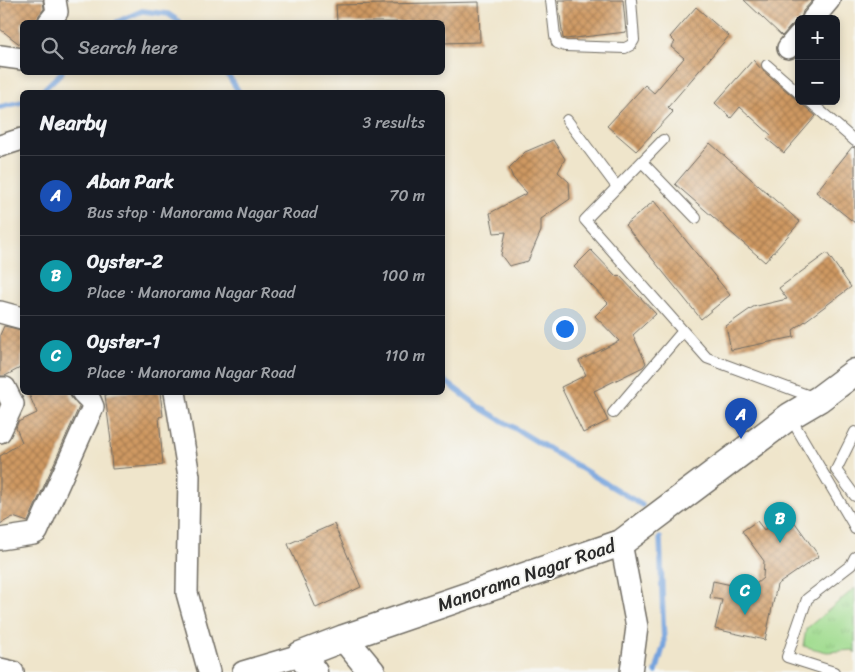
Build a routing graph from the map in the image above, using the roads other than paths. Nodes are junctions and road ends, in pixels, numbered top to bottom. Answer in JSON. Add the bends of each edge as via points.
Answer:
{"nodes":[{"id":1,"x":55,"y":0,"type":"edge"},
{"id":2,"x":550,"y":0,"type":"edge"},
{"id":3,"x":631,"y":0,"type":"edge"},
{"id":4,"x":830,"y":0,"type":"edge"},
{"id":5,"x":817,"y":15,"type":"edge"},
{"id":6,"x":51,"y":20,"type":"edge"},
{"id":7,"x":0,"y":56,"type":"edge"},
{"id":8,"x":20,"y":59,"type":"edge"},
{"id":9,"x":767,"y":65,"type":"dead end"},
{"id":10,"x":795,"y":90,"type":"edge"},
{"id":11,"x":814,"y":105,"type":"edge"},
{"id":12,"x":567,"y":120,"type":"dead end"},
{"id":13,"x":20,"y":140,"type":"edge"},
{"id":14,"x":663,"y":140,"type":"dead end"},
{"id":15,"x":855,"y":141,"type":"edge"},
{"id":16,"x":0,"y":146,"type":"edge"},
{"id":17,"x":642,"y":162,"type":"junction"},
{"id":18,"x":617,"y":187,"type":"junction"},
{"id":19,"x":696,"y":218,"type":"dead end"},
{"id":20,"x":0,"y":312,"type":"edge"},
{"id":21,"x":20,"y":317,"type":"edge"},
{"id":22,"x":683,"y":331,"type":"junction"},
{"id":23,"x":855,"y":372,"type":"edge"},
{"id":24,"x":0,"y":388,"type":"edge"},
{"id":25,"x":85,"y":395,"type":"edge"},
{"id":26,"x":176,"y":395,"type":"edge"},
{"id":27,"x":818,"y":399,"type":"junction"},
{"id":28,"x":613,"y":413,"type":"dead end"},
{"id":29,"x":790,"y":416,"type":"junction"},
{"id":30,"x":0,"y":432,"type":"edge"},
{"id":31,"x":855,"y":432,"type":"edge"},
{"id":32,"x":855,"y":496,"type":"edge"},
{"id":33,"x":855,"y":529,"type":"edge"},
{"id":34,"x":0,"y":539,"type":"edge"},
{"id":35,"x":622,"y":543,"type":"junction"},
{"id":36,"x":855,"y":556,"type":"edge"},
{"id":37,"x":344,"y":638,"type":"junction"},
{"id":38,"x":307,"y":664,"type":"edge"},
{"id":39,"x":0,"y":669,"type":"edge"},
{"id":40,"x":13,"y":672,"type":"edge"},
{"id":41,"x":210,"y":672,"type":"edge"},
{"id":42,"x":243,"y":672,"type":"edge"},
{"id":43,"x":372,"y":672,"type":"edge"},
{"id":44,"x":631,"y":672,"type":"edge"},
{"id":45,"x":834,"y":672,"type":"edge"}],
"edges":[{"from":1,"to":6,"type":"street","via":[[57,12]]},
{"from":2,"to":3,"type":"lane","via":[[557,43],[625,48],[634,40]]},
{"from":4,"to":5,"type":"street"},
{"from":7,"to":8,"type":"street"},
{"from":9,"to":10,"type":"lane"},
{"from":11,"to":15,"type":"lane"},
{"from":12,"to":18,"type":"lane"},
{"from":13,"to":16,"type":"street"},
{"from":14,"to":17,"type":"lane"},
{"from":17,"to":18,"type":"lane"},
{"from":17,"to":19,"type":"lane"},
{"from":18,"to":22,"type":"lane","via":[[585,220]]},
{"from":20,"to":21,"type":"street"},
{"from":22,"to":27,"type":"lane","via":[[707,358]]},
{"from":22,"to":28,"type":"lane"},
{"from":23,"to":27,"type":"street","name":"Manorama Nagar Road"},
{"from":24,"to":30,"type":"street","via":[[5,388],[12,404]]},
{"from":25,"to":34,"type":"street","via":[[93,407],[37,532]]},
{"from":26,"to":41,"type":"street","via":[[189,476],[187,593]]},
{"from":27,"to":29,"type":"street","name":"Manorama Nagar Road"},
{"from":29,"to":33,"type":"lane"},
{"from":29,"to":35,"type":"street","name":"Manorama Nagar Road"},
{"from":31,"to":32,"type":"lane","via":[[836,470]]},
{"from":35,"to":37,"type":"street","name":"Manorama Nagar Road"},
{"from":35,"to":44,"type":"street","via":[[637,627]]},
{"from":36,"to":45,"type":"lane","via":[[851,565],[808,599],[787,657]]},
{"from":37,"to":38,"type":"street","name":"Manorama Nagar Road"},
{"from":37,"to":43,"type":"street"},
{"from":38,"to":42,"type":"street","name":"Manorama Nagar Road"},
{"from":39,"to":40,"type":"street"}]}
